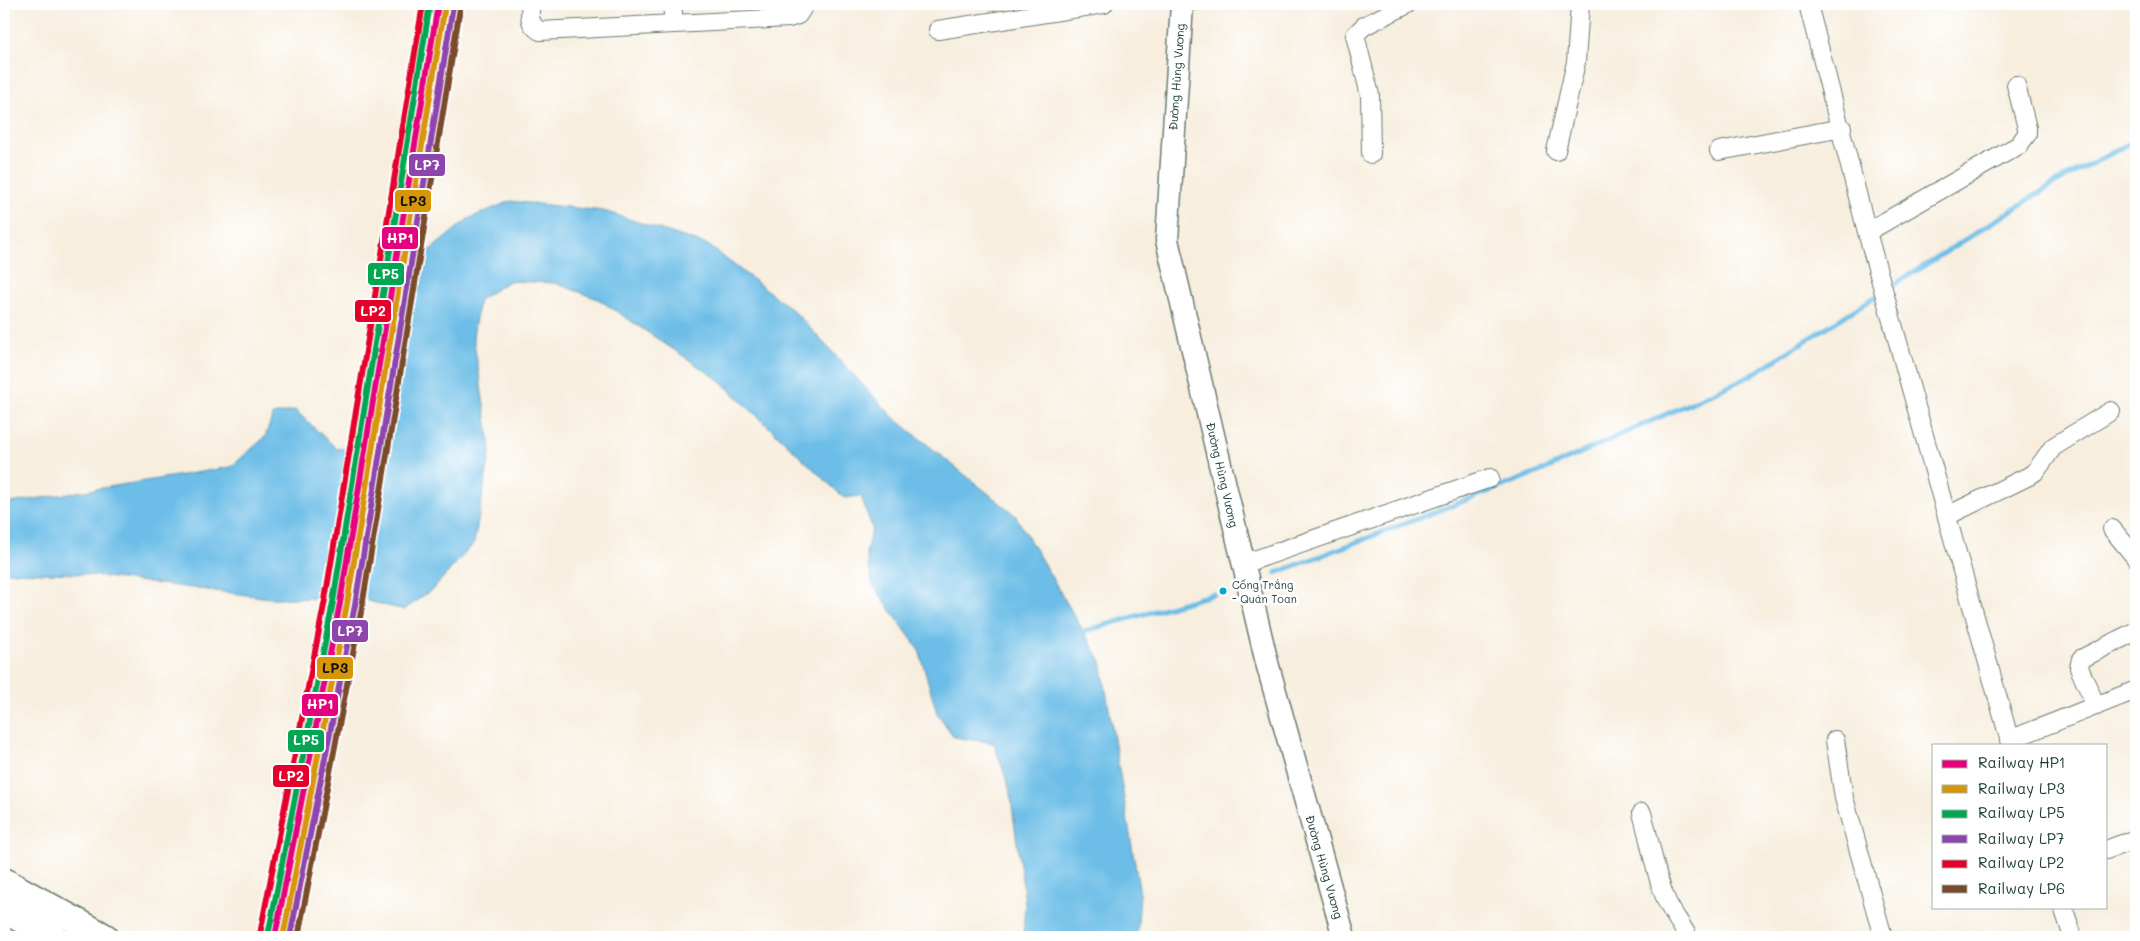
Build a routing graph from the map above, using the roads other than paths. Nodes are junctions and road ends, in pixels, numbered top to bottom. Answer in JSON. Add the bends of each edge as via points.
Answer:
{"nodes":[{"id":1,"x":531,"y":4,"type":"edge"},
{"id":2,"x":673,"y":4,"type":"edge"},
{"id":3,"x":805,"y":4,"type":"edge"},
{"id":4,"x":1104,"y":4,"type":"edge"},
{"id":5,"x":1182,"y":4,"type":"edge"},
{"id":6,"x":1408,"y":4,"type":"edge"},
{"id":7,"x":1580,"y":4,"type":"edge"},
{"id":8,"x":1808,"y":4,"type":"edge"},
{"id":9,"x":674,"y":24,"type":"junction"},
{"id":10,"x":938,"y":30,"type":"dead end"},
{"id":11,"x":2016,"y":85,"type":"dead end"},
{"id":12,"x":1842,"y":128,"type":"junction"},
{"id":13,"x":1556,"y":151,"type":"dead end"},
{"id":14,"x":1720,"y":151,"type":"dead end"},
{"id":15,"x":1371,"y":154,"type":"dead end"},
{"id":16,"x":1867,"y":232,"type":"junction"},
{"id":17,"x":2111,"y":411,"type":"dead end"},
{"id":18,"x":1490,"y":478,"type":"dead end"},
{"id":19,"x":1948,"y":516,"type":"junction"},
{"id":20,"x":2112,"y":529,"type":"dead end"},
{"id":21,"x":2136,"y":558,"type":"edge"},
{"id":22,"x":1243,"y":564,"type":"junction"},
{"id":23,"x":2136,"y":631,"type":"edge"},
{"id":24,"x":2136,"y":690,"type":"edge"},
{"id":25,"x":2096,"y":706,"type":"junction"},
{"id":26,"x":1835,"y":740,"type":"dead end"},
{"id":27,"x":2010,"y":742,"type":"edge"},
{"id":28,"x":1642,"y":813,"type":"dead end"},
{"id":29,"x":2136,"y":839,"type":"edge"},
{"id":30,"x":2108,"y":849,"type":"edge"},
{"id":31,"x":4,"y":881,"type":"edge"},
{"id":32,"x":2063,"y":908,"type":"edge"},
{"id":33,"x":4,"y":910,"type":"edge"},
{"id":34,"x":54,"y":937,"type":"edge"},
{"id":35,"x":105,"y":937,"type":"edge"},
{"id":36,"x":1344,"y":937,"type":"edge"},
{"id":37,"x":1688,"y":937,"type":"edge"},
{"id":38,"x":1883,"y":937,"type":"edge"},
{"id":39,"x":2072,"y":937,"type":"edge"}],
"edges":[{"from":1,"to":9,"type":"street","via":[[531,22],[540,31]]},
{"from":2,"to":9,"type":"street"},
{"from":3,"to":9,"type":"street","via":[[798,14],[789,18]]},
{"from":4,"to":10,"type":"street"},
{"from":5,"to":22,"type":"main road","name":"Đường Hùng Vương","via":[[1167,240]]},
{"from":6,"to":15,"type":"street","via":[[1364,26],[1355,35],[1370,95]]},
{"from":7,"to":13,"type":"street","via":[[1576,62]]},
{"from":8,"to":12,"type":"street"},
{"from":11,"to":16,"type":"street","via":[[2027,128],[2027,134],[2019,145]]},
{"from":12,"to":14,"type":"street"},
{"from":12,"to":16,"type":"street"},
{"from":16,"to":19,"type":"street"},
{"from":17,"to":19,"type":"street","via":[[2053,447],[2029,476]]},
{"from":18,"to":22,"type":"street"},
{"from":19,"to":27,"type":"street"},
{"from":20,"to":21,"type":"street"},
{"from":22,"to":36,"type":"main road","name":"Đường Hùng Vương","via":[[1267,663]]},
{"from":23,"to":25,"type":"street","via":[[2079,662]]},
{"from":24,"to":25,"type":"street"},
{"from":25,"to":27,"type":"street"},
{"from":26,"to":38,"type":"street","via":[[1844,798]]},
{"from":28,"to":37,"type":"street","via":[[1660,886]]},
{"from":29,"to":30,"type":"street"},
{"from":31,"to":35,"type":"highway"},
{"from":32,"to":39,"type":"street"},
{"from":33,"to":34,"type":"highway"}]}
